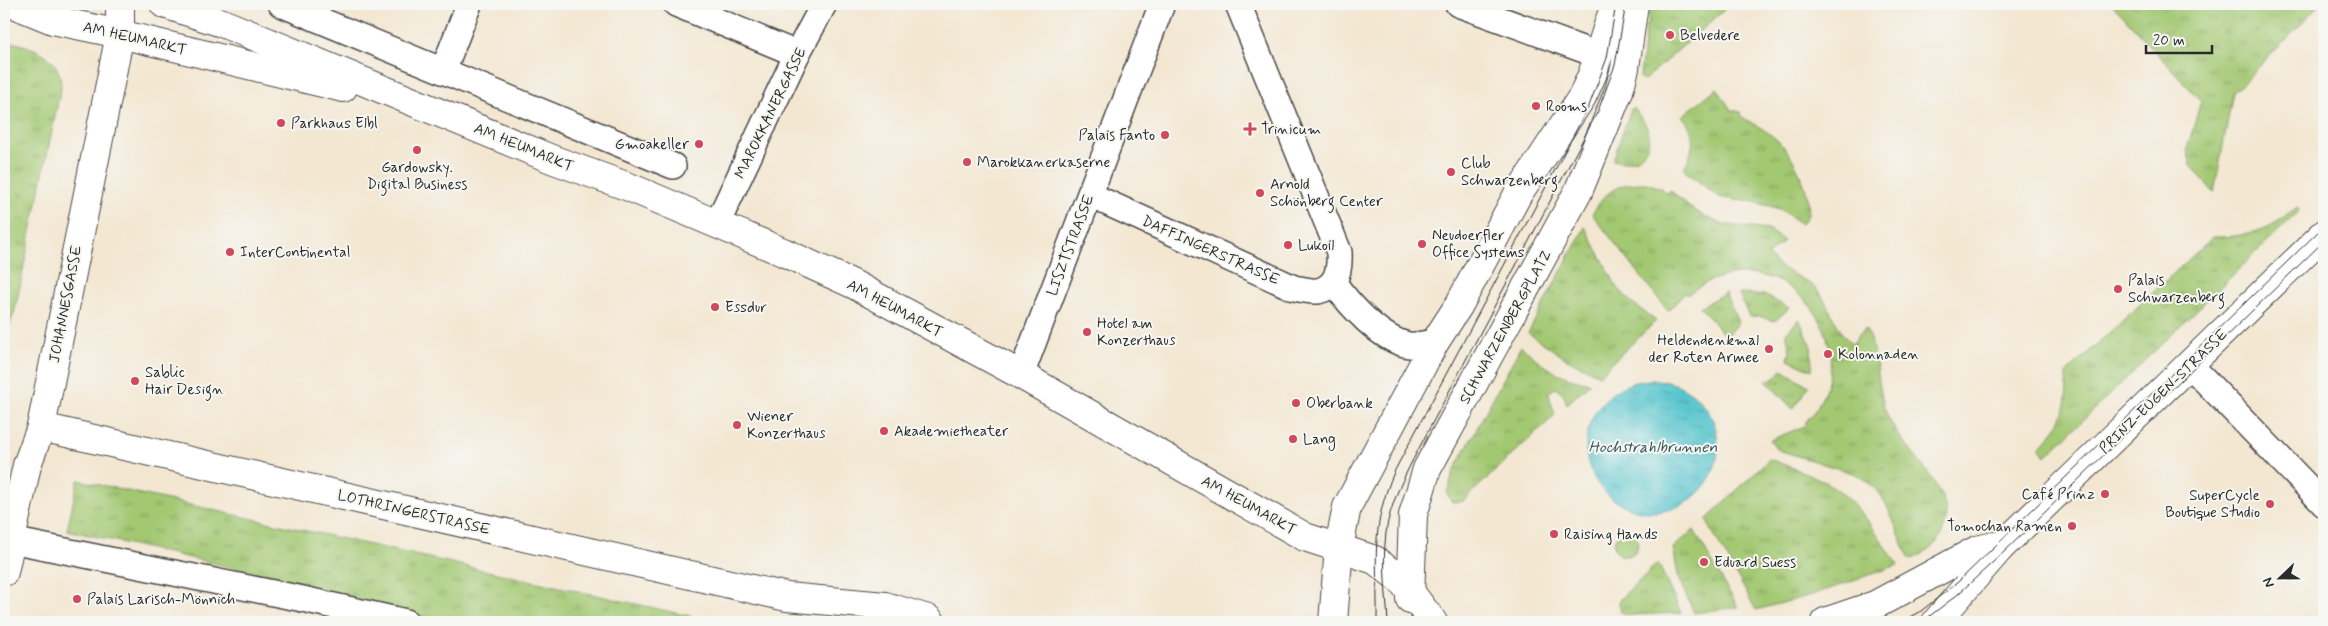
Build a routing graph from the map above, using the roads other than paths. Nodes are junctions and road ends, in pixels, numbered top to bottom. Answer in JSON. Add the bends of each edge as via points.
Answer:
{"nodes":[{"id":1,"x":14,"y":4,"type":"edge"},
{"id":2,"x":120,"y":4,"type":"edge"},
{"id":3,"x":164,"y":4,"type":"edge"},
{"id":4,"x":281,"y":4,"type":"edge"},
{"id":5,"x":469,"y":4,"type":"edge"},
{"id":6,"x":676,"y":4,"type":"edge"},
{"id":7,"x":824,"y":4,"type":"edge"},
{"id":8,"x":1162,"y":4,"type":"edge"},
{"id":9,"x":1238,"y":4,"type":"edge"},
{"id":10,"x":1458,"y":4,"type":"edge"},
{"id":11,"x":1615,"y":4,"type":"edge"},
{"id":12,"x":1634,"y":4,"type":"edge"},
{"id":13,"x":120,"y":34,"type":"junction"},
{"id":14,"x":797,"y":54,"type":"junction"},
{"id":15,"x":1598,"y":55,"type":"junction"},
{"id":16,"x":442,"y":72,"type":"junction"},
{"id":17,"x":432,"y":110,"type":"junction"},
{"id":18,"x":674,"y":166,"type":"dead end"},
{"id":19,"x":1090,"y":195,"type":"junction"},
{"id":20,"x":717,"y":224,"type":"junction"},
{"id":21,"x":2324,"y":234,"type":"edge"},
{"id":22,"x":1333,"y":282,"type":"junction"},
{"id":23,"x":1435,"y":342,"type":"junction"},
{"id":24,"x":2190,"y":365,"type":"junction"},
{"id":25,"x":1021,"y":375,"type":"junction"},
{"id":26,"x":41,"y":427,"type":"junction"},
{"id":27,"x":2324,"y":504,"type":"edge"},
{"id":28,"x":11,"y":540,"type":"junction"},
{"id":29,"x":1339,"y":547,"type":"junction"},
{"id":30,"x":2000,"y":548,"type":"junction"},
{"id":31,"x":4,"y":572,"type":"edge"},
{"id":32,"x":1410,"y":591,"type":"junction"},
{"id":33,"x":787,"y":597,"type":"junction"},
{"id":34,"x":406,"y":622,"type":"edge"},
{"id":35,"x":843,"y":622,"type":"edge"},
{"id":36,"x":931,"y":622,"type":"edge"},
{"id":37,"x":1333,"y":622,"type":"edge"},
{"id":38,"x":1352,"y":622,"type":"edge"},
{"id":39,"x":1410,"y":622,"type":"edge"},
{"id":40,"x":1433,"y":622,"type":"edge"},
{"id":41,"x":1825,"y":622,"type":"edge"},
{"id":42,"x":1936,"y":622,"type":"edge"}],
"edges":[{"from":1,"to":13,"type":"main road","name":"AM HEUMARKT","via":[[52,20]]},
{"from":2,"to":13,"type":"main road","name":"JOHANNESGASSE"},
{"from":3,"to":17,"type":"main road","name":"AM HEUMARKT","via":[[222,23]]},
{"from":4,"to":16,"type":"street"},
{"from":5,"to":16,"type":"street"},
{"from":6,"to":14,"type":"street"},
{"from":7,"to":14,"type":"street","name":"MAROKKANERGASSE"},
{"from":8,"to":19,"type":"street","name":"LISZTSTRASSE"},
{"from":9,"to":22,"type":"street","via":[[1339,252],[1340,271]]},
{"from":10,"to":15,"type":"street"},
{"from":11,"to":15,"type":"main road"},
{"from":12,"to":32,"type":"main road","name":"SCHWARZENBERGPLATZ","via":[[1626,68],[1610,117],[1578,192],[1427,469],[1413,515]]},
{"from":13,"to":17,"type":"main road","name":"AM HEUMARKT"},
{"from":13,"to":26,"type":"main road","name":"JOHANNESGASSE"},
{"from":14,"to":20,"type":"street","name":"MAROKKANERGASSE"},
{"from":15,"to":23,"type":"main road","via":[[1582,98],[1518,194],[1459,305]]},
{"from":16,"to":18,"type":"street"},
{"from":17,"to":20,"type":"main road","name":"AM HEUMARKT"},
{"from":19,"to":22,"type":"street","name":"DAFFINGERSTRASSE","via":[[1294,288],[1318,291]]},
{"from":19,"to":25,"type":"street","name":"LISZTSTRASSE"},
{"from":20,"to":25,"type":"main road","name":"AM HEUMARKT","via":[[853,284]]},
{"from":21,"to":24,"type":"main road","name":"PRINZ-EUGEN-STRASSE"},
{"from":22,"to":23,"type":"street","via":[[1351,306],[1379,331],[1408,345]]},
{"from":23,"to":29,"type":"main road","via":[[1347,507]]},
{"from":24,"to":27,"type":"street"},
{"from":24,"to":30,"type":"main road","name":"PRINZ-EUGEN-STRASSE"},
{"from":25,"to":29,"type":"main road","name":"AM HEUMARKT","via":[[1305,537]]},
{"from":26,"to":28,"type":"main road","name":"JOHANNESGASSE","via":[[27,465]]},
{"from":26,"to":33,"type":"main road","name":"LOTHRINGERSTRASSE"},
{"from":28,"to":31,"type":"main road","name":"JOHANNESGASSE"},
{"from":28,"to":34,"type":"street"},
{"from":29,"to":32,"type":"main road","via":[[1375,560],[1393,572]]},
{"from":29,"to":37,"type":"main road"},
{"from":29,"to":38,"type":"main road"},
{"from":30,"to":41,"type":"main road","via":[[1994,546],[1977,550],[1875,605]]},
{"from":30,"to":42,"type":"main road"},
{"from":32,"to":39,"type":"main road","name":"SCHWARZENBERGPLATZ"},
{"from":32,"to":40,"type":"main road"},
{"from":33,"to":35,"type":"main road","name":"LOTHRINGERSTRASSE"},
{"from":33,"to":36,"type":"main road","name":"LOTHRINGERSTRASSE","via":[[885,606]]}]}
